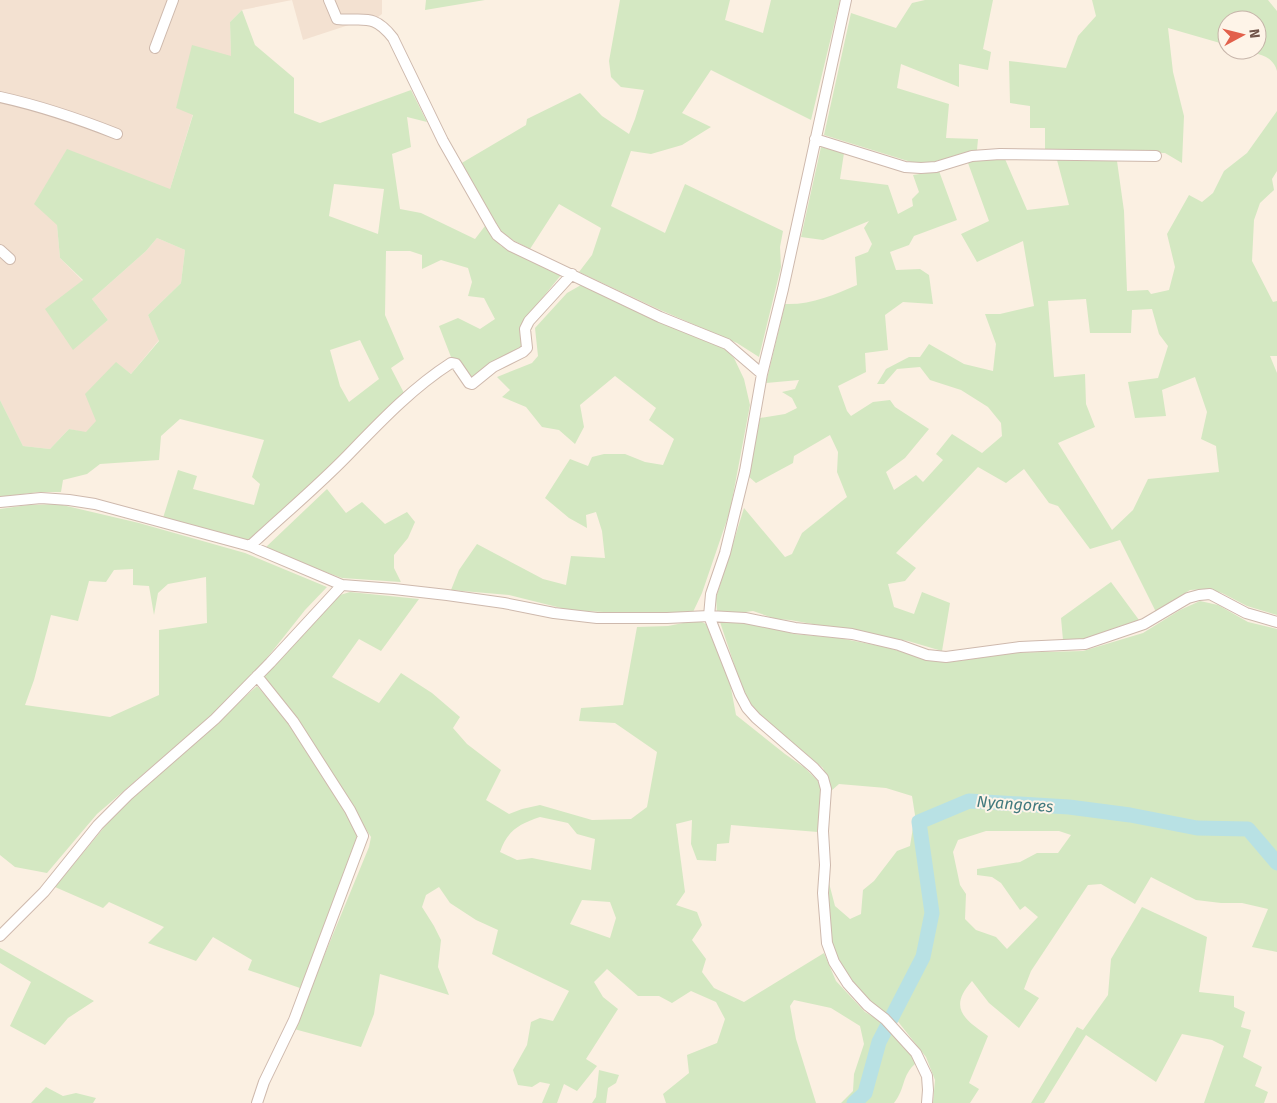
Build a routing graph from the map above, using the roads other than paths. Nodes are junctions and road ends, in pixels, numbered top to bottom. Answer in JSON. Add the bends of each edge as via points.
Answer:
{"nodes":[{"id":1,"x":173,"y":0,"type":"edge"},
{"id":2,"x":329,"y":0,"type":"edge"},
{"id":3,"x":846,"y":0,"type":"edge"},
{"id":4,"x":155,"y":48,"type":"dead end"},
{"id":5,"x":0,"y":97,"type":"edge"},
{"id":6,"x":117,"y":134,"type":"dead end"},
{"id":7,"x":815,"y":139,"type":"junction"},
{"id":8,"x":1156,"y":156,"type":"dead end"},
{"id":9,"x":0,"y":250,"type":"edge"},
{"id":10,"x":10,"y":259,"type":"dead end"},
{"id":11,"x":572,"y":274,"type":"junction"},
{"id":12,"x":762,"y":374,"type":"junction"},
{"id":13,"x":0,"y":502,"type":"edge"},
{"id":14,"x":250,"y":546,"type":"junction"},
{"id":15,"x":342,"y":585,"type":"junction"},
{"id":16,"x":709,"y":616,"type":"junction"},
{"id":17,"x":1277,"y":622,"type":"edge"},
{"id":18,"x":257,"y":676,"type":"junction"},
{"id":19,"x":0,"y":936,"type":"edge"},
{"id":20,"x":257,"y":1103,"type":"edge"},
{"id":21,"x":927,"y":1103,"type":"edge"}],
"edges":[{"from":1,"to":4,"type":"street"},
{"from":2,"to":11,"type":"street","via":[[337,19],[369,19],[393,38],[443,141],[497,235],[512,246]]},
{"from":3,"to":7,"type":"street"},
{"from":5,"to":6,"type":"street","via":[[62,113]]},
{"from":7,"to":8,"type":"street","via":[[921,168],[972,156],[1000,154]]},
{"from":7,"to":12,"type":"street"},
{"from":9,"to":10,"type":"street"},
{"from":11,"to":12,"type":"street","via":[[727,344]]},
{"from":11,"to":14,"type":"street","via":[[529,321],[527,348],[523,352],[493,367],[472,384],[456,364],[451,363],[441,369],[391,411]]},
{"from":12,"to":16,"type":"street","via":[[741,487]]},
{"from":13,"to":14,"type":"street","via":[[41,498],[95,504]]},
{"from":14,"to":15,"type":"street"},
{"from":15,"to":16,"type":"street","via":[[456,596],[597,618]]},
{"from":15,"to":18,"type":"street"},
{"from":16,"to":17,"type":"street","via":[[745,618],[852,634],[926,655],[946,657],[1020,647],[1085,644],[1144,624],[1199,595],[1210,594],[1246,613]]},
{"from":16,"to":21,"type":"street","via":[[746,708],[822,778],[826,789],[823,831],[827,943],[848,984],[910,1044],[922,1062],[927,1076]]},
{"from":18,"to":19,"type":"street","via":[[215,719],[98,825],[32,906]]},
{"from":18,"to":20,"type":"street","via":[[293,721],[363,836],[294,1020]]}]}
